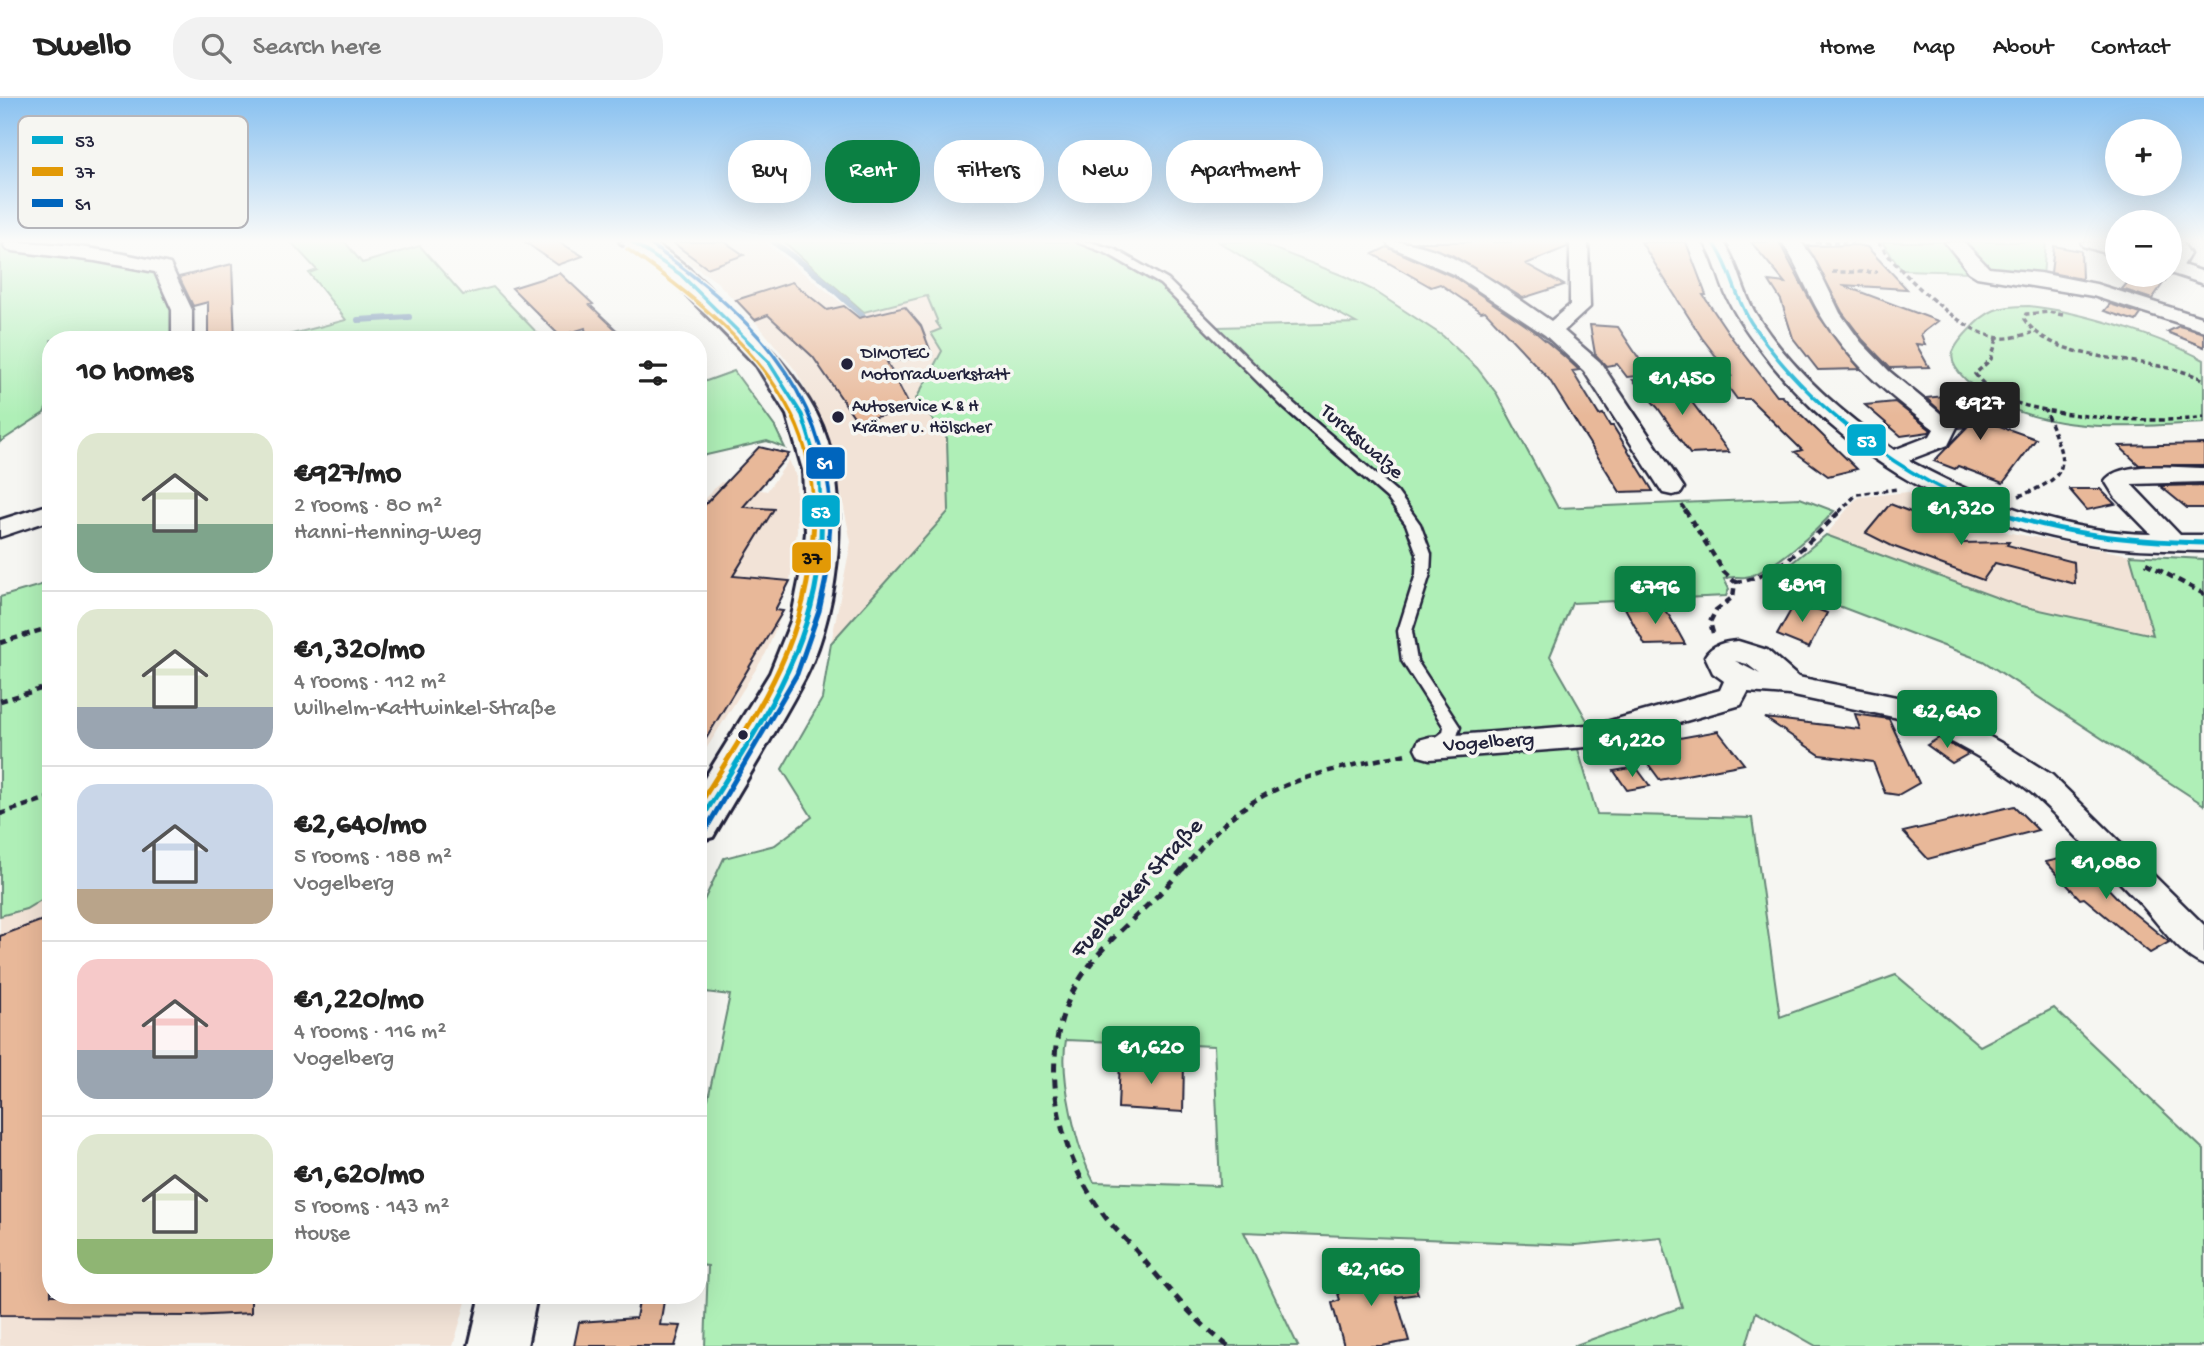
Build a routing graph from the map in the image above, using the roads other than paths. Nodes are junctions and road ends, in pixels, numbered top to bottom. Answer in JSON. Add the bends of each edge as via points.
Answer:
{"nodes":[{"id":1,"x":177,"y":300,"type":"edge"},
{"id":2,"x":707,"y":300,"type":"edge"},
{"id":3,"x":1182,"y":300,"type":"edge"},
{"id":4,"x":1506,"y":300,"type":"edge"},
{"id":5,"x":1580,"y":300,"type":"edge"},
{"id":6,"x":1739,"y":300,"type":"edge"},
{"id":7,"x":1823,"y":300,"type":"edge"},
{"id":8,"x":2133,"y":300,"type":"edge"},
{"id":9,"x":2204,"y":325,"type":"edge"},
{"id":10,"x":182,"y":331,"type":"edge"},
{"id":11,"x":1552,"y":331,"type":"junction"},
{"id":12,"x":1889,"y":460,"type":"junction"},
{"id":13,"x":2204,"y":475,"type":"edge"},
{"id":14,"x":1672,"y":488,"type":"road end"},
{"id":15,"x":42,"y":515,"type":"edge"},
{"id":16,"x":0,"y":529,"type":"edge"},
{"id":17,"x":2204,"y":542,"type":"edge"},
{"id":18,"x":2175,"y":544,"type":"junction"},
{"id":19,"x":1741,"y":678,"type":"junction"},
{"id":20,"x":1789,"y":685,"type":"junction"},
{"id":21,"x":1430,"y":748,"type":"joint"},
{"id":22,"x":707,"y":810,"type":"edge"},
{"id":23,"x":2204,"y":950,"type":"edge"},
{"id":24,"x":507,"y":1304,"type":"edge"},
{"id":25,"x":498,"y":1346,"type":"edge"}],
"edges":[{"from":1,"to":10,"type":"street"},
{"from":2,"to":22,"type":"main road","via":[[768,361],[802,415],[820,470],[822,531],[809,621],[788,674]]},
{"from":3,"to":21,"type":"lane","name":"Turckswalze","via":[[1288,405],[1392,495],[1413,524],[1424,554],[1423,574],[1405,631],[1410,661],[1451,727],[1450,735]]},
{"from":4,"to":11,"type":"street"},
{"from":5,"to":11,"type":"street","via":[[1580,307]]},
{"from":6,"to":12,"type":"street","via":[[1792,375],[1835,418]]},
{"from":7,"to":12,"type":"street","via":[[1850,341],[1882,377],[1945,427],[1940,440]]},
{"from":8,"to":9,"type":"street"},
{"from":11,"to":14,"type":"street","via":[[1592,367]]},
{"from":12,"to":18,"type":"street","via":[[1934,486],[1996,512],[2102,540]]},
{"from":13,"to":18,"type":"street","via":[[2131,475],[2117,481]]},
{"from":15,"to":16,"type":"street"},
{"from":17,"to":18,"type":"street"},
{"from":19,"to":20,"type":"street","via":[[1757,684]]},
{"from":19,"to":20,"type":"street","via":[[1723,666],[1718,656],[1741,652],[1759,657]]},
{"from":19,"to":21,"type":"street","name":"Vogelberg","via":[[1731,698],[1599,735]]},
{"from":20,"to":23,"type":"street","via":[[1927,716],[2040,783]]},
{"from":24,"to":25,"type":"main road"}]}
